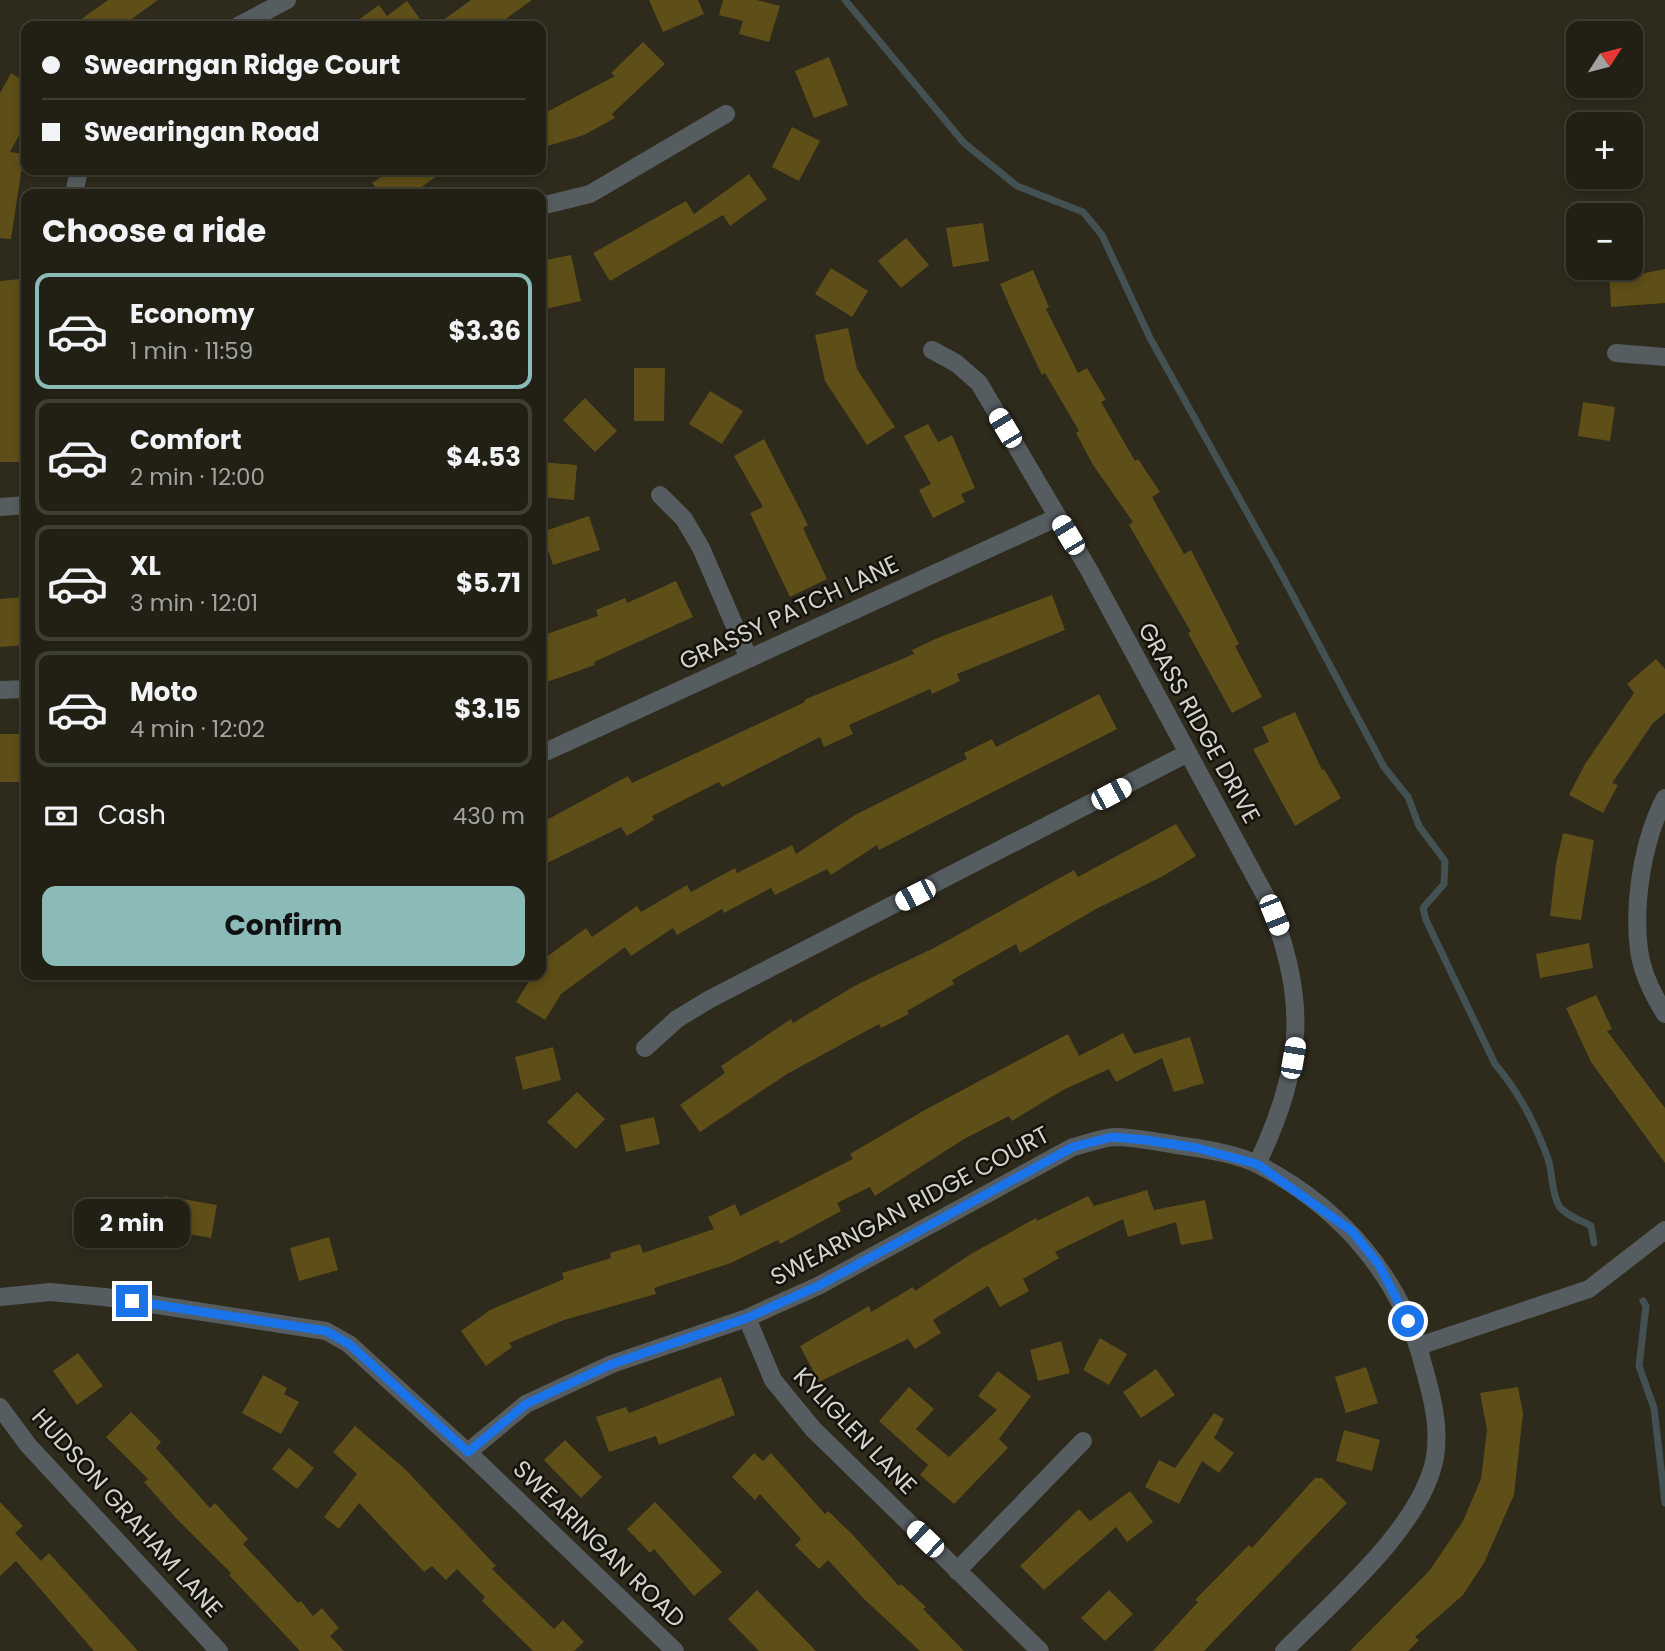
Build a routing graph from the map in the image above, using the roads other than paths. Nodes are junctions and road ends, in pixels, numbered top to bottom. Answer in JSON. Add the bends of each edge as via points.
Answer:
{"nodes":[{"id":1,"x":287,"y":0,"type":"edge"},
{"id":2,"x":247,"y":21,"type":"edge"},
{"id":3,"x":726,"y":114,"type":"dead end"},
{"id":4,"x":546,"y":205,"type":"edge"},
{"id":5,"x":932,"y":350,"type":"dead end"},
{"id":6,"x":1616,"y":353,"type":"dead end"},
{"id":7,"x":1665,"y":357,"type":"edge"},
{"id":8,"x":660,"y":495,"type":"dead end"},
{"id":9,"x":21,"y":505,"type":"edge"},
{"id":10,"x":0,"y":506,"type":"edge"},
{"id":11,"x":1058,"y":517,"type":"junction"},
{"id":12,"x":749,"y":659,"type":"junction"},
{"id":13,"x":21,"y":689,"type":"edge"},
{"id":14,"x":0,"y":690,"type":"edge"},
{"id":15,"x":546,"y":752,"type":"edge"},
{"id":16,"x":1188,"y":752,"type":"junction"},
{"id":17,"x":1665,"y":798,"type":"edge"},
{"id":18,"x":1665,"y":1014,"type":"edge"},
{"id":19,"x":645,"y":1048,"type":"dead end"},
{"id":20,"x":1257,"y":1164,"type":"junction"},
{"id":21,"x":1665,"y":1230,"type":"edge"},
{"id":22,"x":0,"y":1297,"type":"edge"},
{"id":23,"x":747,"y":1318,"type":"junction"},
{"id":24,"x":1419,"y":1346,"type":"junction"},
{"id":25,"x":0,"y":1406,"type":"edge"},
{"id":26,"x":1083,"y":1441,"type":"dead end"},
{"id":27,"x":468,"y":1452,"type":"junction"},
{"id":28,"x":957,"y":1571,"type":"junction"},
{"id":29,"x":219,"y":1651,"type":"edge"},
{"id":30,"x":675,"y":1651,"type":"edge"},
{"id":31,"x":1040,"y":1651,"type":"edge"},
{"id":32,"x":1284,"y":1651,"type":"edge"}],
"edges":[{"from":1,"to":2,"type":"street"},
{"from":3,"to":4,"type":"street","via":[[590,194]]},
{"from":5,"to":11,"type":"street","name":"GRASS RIDGE DRIVE","via":[[979,383]]},
{"from":6,"to":7,"type":"street"},
{"from":8,"to":12,"type":"street","via":[[684,519],[701,548]]},
{"from":9,"to":10,"type":"street"},
{"from":11,"to":12,"type":"street","name":"GRASSY PATCH LANE"},
{"from":11,"to":16,"type":"street","name":"GRASS RIDGE DRIVE"},
{"from":12,"to":15,"type":"street","name":"GRASSY PATCH LANE"},
{"from":13,"to":14,"type":"street"},
{"from":16,"to":19,"type":"street","via":[[710,999],[677,1019]]},
{"from":16,"to":20,"type":"street","name":"GRASS RIDGE DRIVE","via":[[1266,897],[1292,967],[1296,1038],[1292,1065],[1278,1119]]},
{"from":17,"to":18,"type":"street","via":[[1645,860],[1638,910],[1639,952]]},
{"from":20,"to":23,"type":"street","name":"SWEARNGAN RIDGE COURT","via":[[1146,1140],[1112,1137],[1073,1147],[818,1286]]},
{"from":20,"to":24,"type":"street","name":"SWEARNGAN RIDGE COURT","via":[[1352,1231],[1398,1295]]},
{"from":21,"to":24,"type":"street","via":[[1589,1289]]},
{"from":22,"to":27,"type":"street","name":"SWEARINGAN ROAD","via":[[22,1292],[77,1294],[326,1331],[349,1344]]},
{"from":23,"to":27,"type":"street","name":"SWEARNGAN RIDGE COURT","via":[[565,1384],[526,1404]]},
{"from":23,"to":28,"type":"street","name":"KYLIGLEN LANE","via":[[773,1380],[805,1419]]},
{"from":24,"to":32,"type":"street","name":"SWEARNGAN RIDGE COURT","via":[[1436,1416],[1435,1457],[1426,1486],[1407,1521]]},
{"from":25,"to":29,"type":"street","name":"HUDSON GRAHAM LANE","via":[[28,1445]]},
{"from":26,"to":28,"type":"street"},
{"from":27,"to":30,"type":"street","name":"SWEARINGAN ROAD"},
{"from":28,"to":31,"type":"street","name":"KYLIGLEN LANE"}]}
